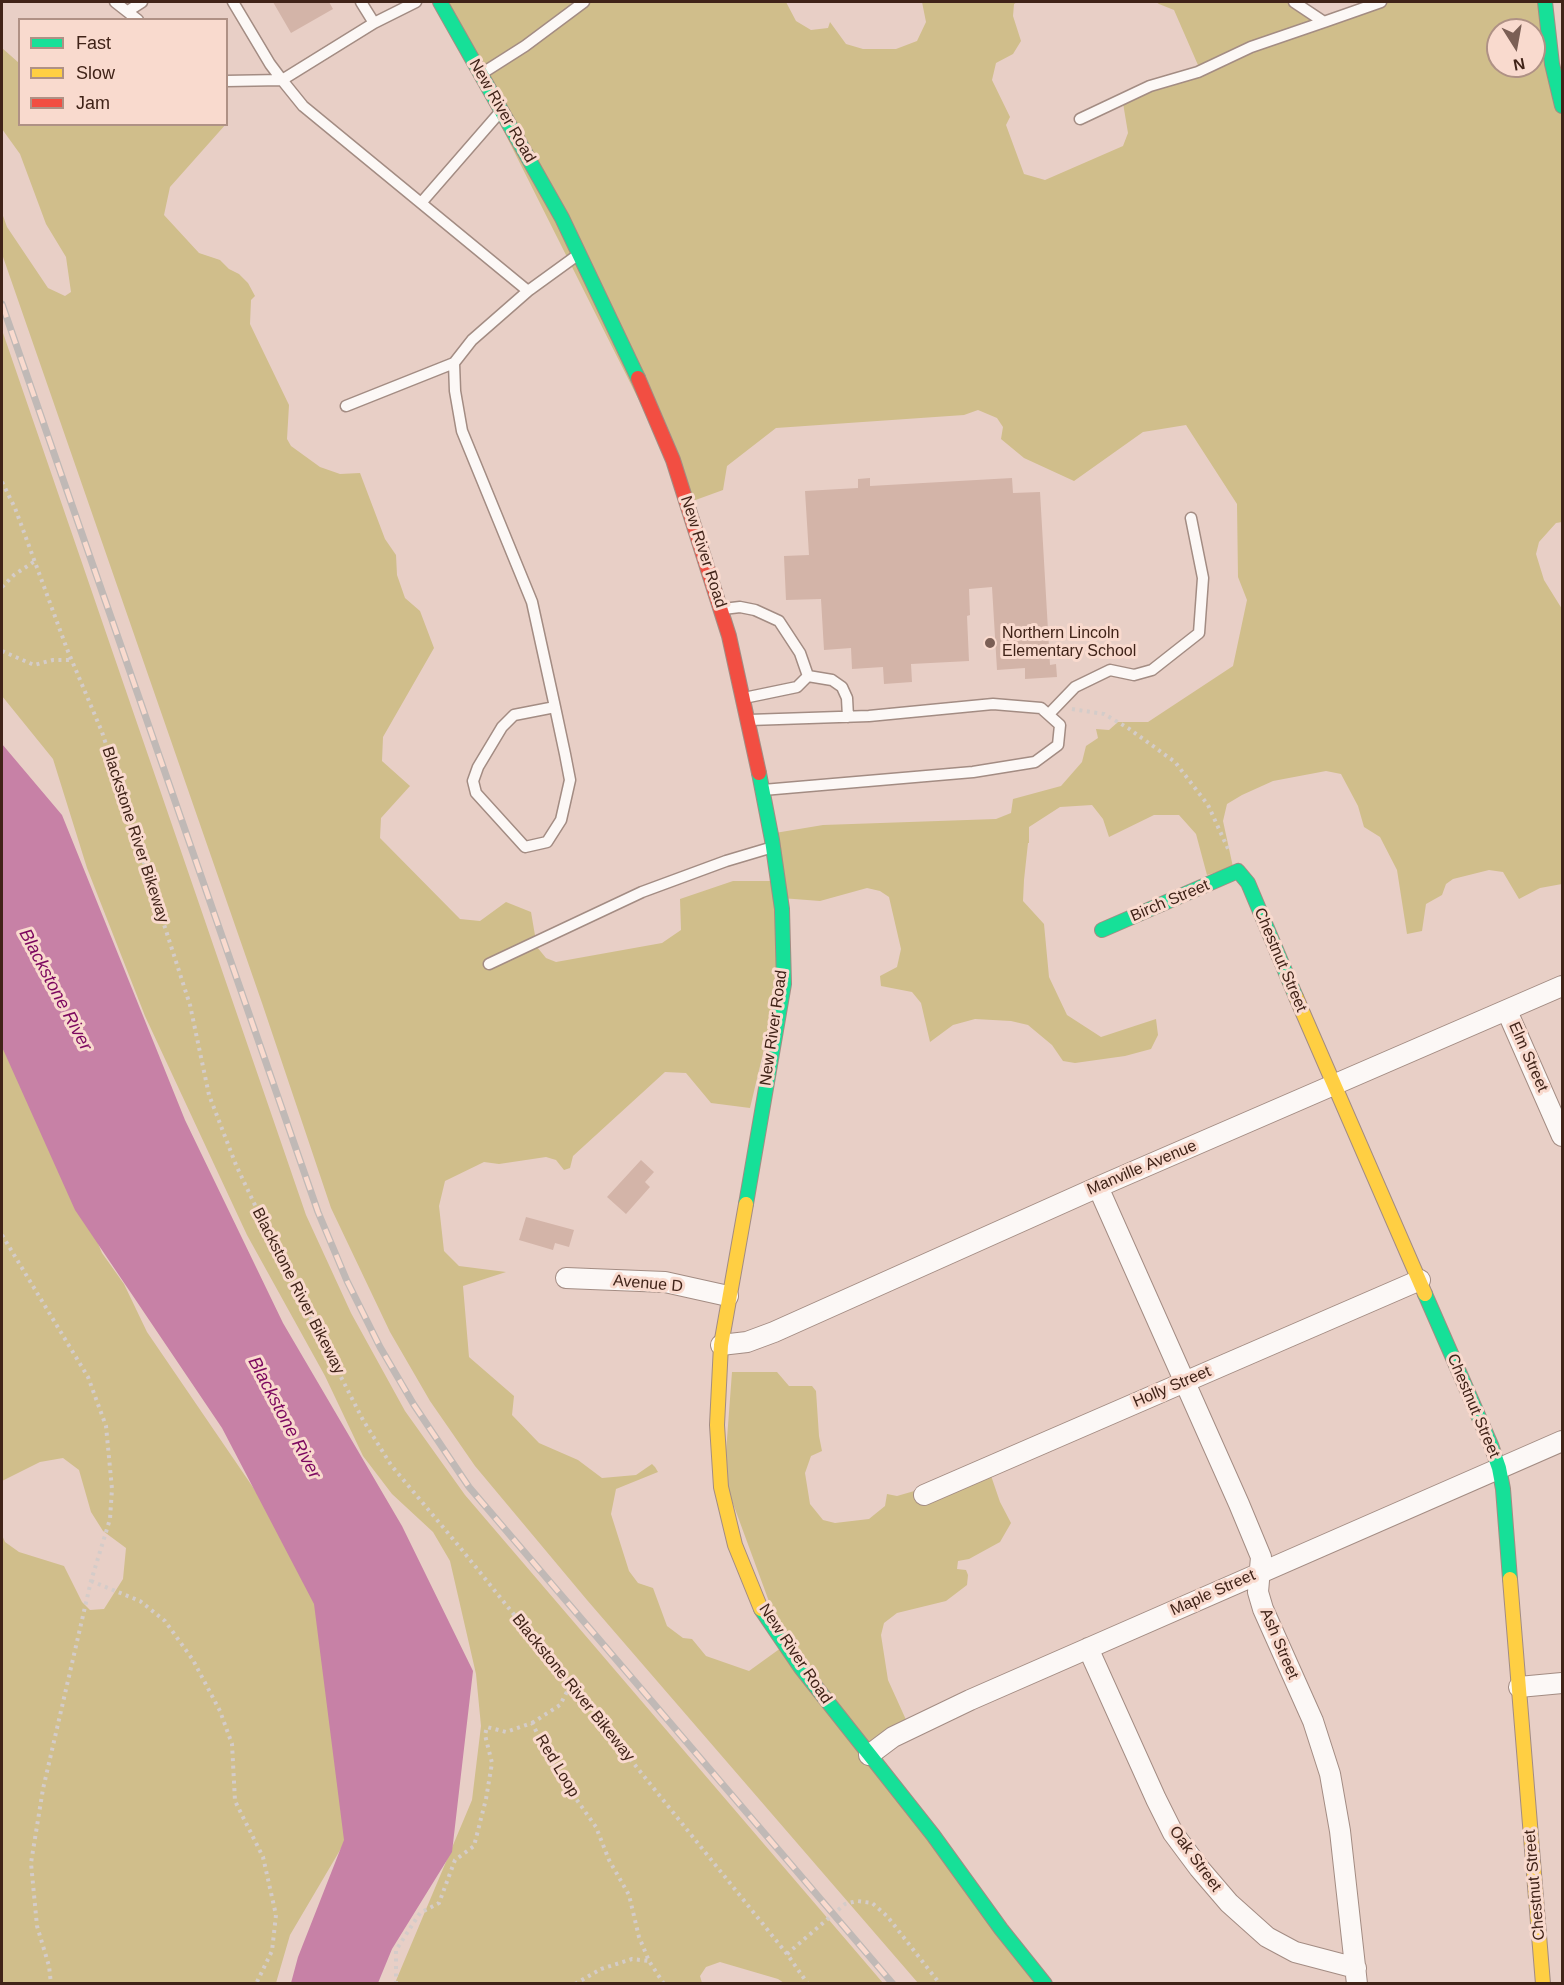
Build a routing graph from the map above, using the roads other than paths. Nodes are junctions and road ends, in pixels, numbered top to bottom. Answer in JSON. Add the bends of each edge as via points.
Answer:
{"nodes":[{"id":1,"x":115,"y":2,"type":"edge"},
{"id":2,"x":142,"y":2,"type":"edge"},
{"id":3,"x":233,"y":2,"type":"edge"},
{"id":4,"x":361,"y":2,"type":"edge"},
{"id":5,"x":416,"y":2,"type":"edge"},
{"id":6,"x":440,"y":2,"type":"edge"},
{"id":7,"x":584,"y":2,"type":"edge"},
{"id":8,"x":1294,"y":2,"type":"edge"},
{"id":9,"x":1381,"y":2,"type":"edge"},
{"id":10,"x":1545,"y":2,"type":"edge"},
{"id":11,"x":128,"y":11,"type":"junction"},
{"id":12,"x":136,"y":18,"type":"edge"},
{"id":13,"x":1324,"y":22,"type":"junction"},
{"id":14,"x":374,"y":23,"type":"junction"},
{"id":15,"x":480,"y":74,"type":"junction"},
{"id":16,"x":282,"y":80,"type":"junction"},
{"id":17,"x":1559,"y":80,"type":"edge"},
{"id":18,"x":228,"y":81,"type":"edge"},
{"id":19,"x":1563,"y":106,"type":"edge"},
{"id":20,"x":501,"y":111,"type":"junction"},
{"id":21,"x":1080,"y":119,"type":"dead end"},
{"id":22,"x":421,"y":203,"type":"junction"},
{"id":23,"x":579,"y":254,"type":"junction"},
{"id":24,"x":528,"y":291,"type":"junction"},
{"id":25,"x":454,"y":363,"type":"junction"},
{"id":26,"x":346,"y":405,"type":"dead end"},
{"id":27,"x":1191,"y":518,"type":"dead end"},
{"id":28,"x":721,"y":609,"type":"junction"},
{"id":29,"x":807,"y":676,"type":"junction"},
{"id":30,"x":743,"y":698,"type":"junction"},
{"id":31,"x":555,"y":708,"type":"junction"},
{"id":32,"x":1049,"y":714,"type":"junction"},
{"id":33,"x":848,"y":717,"type":"junction"},
{"id":34,"x":748,"y":720,"type":"junction"},
{"id":35,"x":763,"y":790,"type":"junction"},
{"id":36,"x":773,"y":847,"type":"junction"},
{"id":37,"x":1238,"y":871,"type":"joint"},
{"id":38,"x":1102,"y":930,"type":"dead end"},
{"id":39,"x":489,"y":964,"type":"dead end"},
{"id":40,"x":1563,"y":986,"type":"edge"},
{"id":41,"x":1507,"y":1011,"type":"junction"},
{"id":42,"x":1334,"y":1086,"type":"junction"},
{"id":43,"x":1563,"y":1136,"type":"edge"},
{"id":44,"x":1098,"y":1187,"type":"junction"},
{"id":45,"x":566,"y":1278,"type":"dead end"},
{"id":46,"x":1420,"y":1280,"type":"junction"},
{"id":47,"x":728,"y":1296,"type":"junction"},
{"id":48,"x":721,"y":1345,"type":"junction"},
{"id":49,"x":1184,"y":1381,"type":"junction"},
{"id":50,"x":1563,"y":1441,"type":"edge"},
{"id":51,"x":1498,"y":1468,"type":"junction"},
{"id":52,"x":924,"y":1495,"type":"dead end"},
{"id":53,"x":1259,"y":1573,"type":"junction"},
{"id":54,"x":1088,"y":1648,"type":"junction"},
{"id":55,"x":1563,"y":1683,"type":"edge"},
{"id":56,"x":1518,"y":1687,"type":"junction"},
{"id":57,"x":869,"y":1755,"type":"junction"},
{"id":58,"x":1357,"y":1976,"type":"edge"},
{"id":59,"x":1045,"y":1983,"type":"edge"},
{"id":60,"x":1543,"y":1983,"type":"edge"}],
"edges":[{"from":1,"to":11,"type":"lane"},
{"from":2,"to":11,"type":"lane"},
{"from":3,"to":16,"type":"lane"},
{"from":4,"to":14,"type":"lane"},
{"from":5,"to":14,"type":"lane"},
{"from":6,"to":15,"type":"street","name":"New River Road"},
{"from":7,"to":15,"type":"lane"},
{"from":8,"to":13,"type":"lane"},
{"from":9,"to":13,"type":"lane"},
{"from":10,"to":17,"type":"street"},
{"from":11,"to":12,"type":"lane"},
{"from":13,"to":21,"type":"lane","via":[[1251,47],[1198,72],[1150,86]]},
{"from":14,"to":16,"type":"lane"},
{"from":15,"to":20,"type":"street","name":"New River Road"},
{"from":16,"to":18,"type":"lane"},
{"from":16,"to":22,"type":"lane","via":[[303,106]]},
{"from":17,"to":19,"type":"street"},
{"from":20,"to":22,"type":"lane"},
{"from":20,"to":23,"type":"street","name":"New River Road"},
{"from":22,"to":24,"type":"lane"},
{"from":23,"to":24,"type":"lane"},
{"from":23,"to":28,"type":"street","name":"New River Road","via":[[628,353],[673,460]]},
{"from":24,"to":25,"type":"lane","via":[[472,340]]},
{"from":25,"to":26,"type":"lane"},
{"from":25,"to":31,"type":"lane","via":[[462,431],[532,603]]},
{"from":27,"to":32,"type":"lane","via":[[1203,578],[1200,633],[1152,670],[1134,675],[1110,670],[1076,687]]},
{"from":28,"to":29,"type":"lane","via":[[748,608],[779,621],[800,653]]},
{"from":28,"to":30,"type":"street","name":"New River Road"},
{"from":29,"to":30,"type":"lane","via":[[797,687]]},
{"from":29,"to":33,"type":"lane","via":[[832,680],[842,687]]},
{"from":30,"to":34,"type":"street","name":"New River Road"},
{"from":31,"to":31,"type":"lane","via":[[570,780],[561,820],[547,842],[525,847],[477,793],[473,782],[502,727],[514,715]]},
{"from":32,"to":33,"type":"lane","via":[[1041,708],[993,704]]},
{"from":32,"to":35,"type":"lane","via":[[1060,725],[1058,745],[1035,762],[973,772]]},
{"from":33,"to":34,"type":"lane"},
{"from":34,"to":35,"type":"street","name":"New River Road"},
{"from":35,"to":36,"type":"street","name":"New River Road"},
{"from":36,"to":39,"type":"lane","via":[[642,892]]},
{"from":36,"to":47,"type":"street","name":"New River Road","via":[[783,909],[784,984]]},
{"from":37,"to":38,"type":"street","name":"Birch Street"},
{"from":37,"to":42,"type":"street","name":"Chestnut Street","via":[[1248,883]]},
{"from":40,"to":41,"type":"street","name":"Manville Avenue"},
{"from":41,"to":42,"type":"street","name":"Manville Avenue"},
{"from":41,"to":43,"type":"street","name":"Elm Street"},
{"from":42,"to":44,"type":"street","name":"Manville Avenue"},
{"from":42,"to":46,"type":"street","name":"Chestnut Street"},
{"from":44,"to":48,"type":"street","name":"Manville Avenue","via":[[774,1332],[747,1342]]},
{"from":44,"to":49,"type":"street","name":"Ash Street"},
{"from":45,"to":47,"type":"street","name":"Avenue D","via":[[665,1282]]},
{"from":46,"to":49,"type":"street","name":"Holly Street"},
{"from":46,"to":51,"type":"street","name":"Chestnut Street"},
{"from":47,"to":48,"type":"street","name":"New River Road"},
{"from":48,"to":57,"type":"street","name":"New River Road","via":[[717,1425],[721,1487],[735,1545],[760,1607],[801,1668]]},
{"from":49,"to":52,"type":"street","name":"Holly Street"},
{"from":49,"to":53,"type":"street","name":"Ash Street","via":[[1255,1540],[1261,1557]]},
{"from":50,"to":51,"type":"street","name":"Maple Street"},
{"from":51,"to":53,"type":"street","name":"Maple Street"},
{"from":51,"to":56,"type":"street","name":"Chestnut Street","via":[[1503,1489]]},
{"from":53,"to":54,"type":"street","name":"Maple Street"},
{"from":53,"to":58,"type":"street","name":"Ash Street","via":[[1258,1592],[1263,1609],[1313,1721],[1330,1774]]},
{"from":54,"to":57,"type":"street","name":"Maple Street","via":[[893,1737]]},
{"from":54,"to":58,"type":"street","name":"Oak Street","via":[[1173,1833],[1199,1868],[1229,1903],[1267,1937]]},
{"from":55,"to":56,"type":"street"},
{"from":56,"to":60,"type":"street","name":"Chestnut Street"},
{"from":57,"to":59,"type":"street","name":"New River Road"}]}
